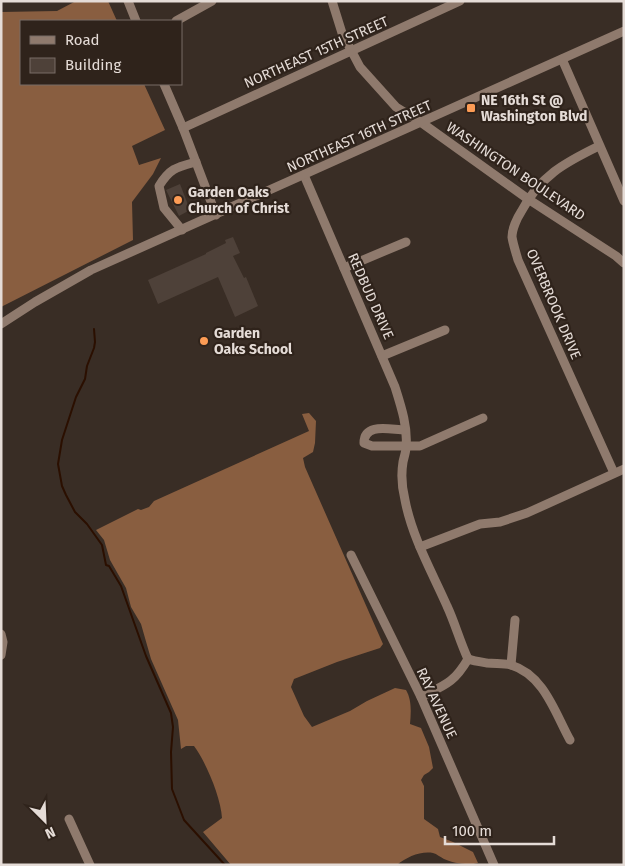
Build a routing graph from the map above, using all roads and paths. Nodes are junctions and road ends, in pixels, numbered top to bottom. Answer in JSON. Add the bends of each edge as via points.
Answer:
{"nodes":[{"id":1,"x":128,"y":1,"type":"edge"},
{"id":2,"x":212,"y":1,"type":"edge"},
{"id":3,"x":332,"y":1,"type":"edge"},
{"id":4,"x":460,"y":1,"type":"edge"},
{"id":5,"x":136,"y":20,"type":"edge"},
{"id":6,"x":178,"y":20,"type":"edge"},
{"id":7,"x":624,"y":31,"type":"edge"},
{"id":8,"x":352,"y":52,"type":"junction"},
{"id":9,"x":562,"y":59,"type":"junction"},
{"id":10,"x":164,"y":85,"type":"edge"},
{"id":11,"x":422,"y":123,"type":"junction"},
{"id":12,"x":183,"y":128,"type":"junction"},
{"id":13,"x":599,"y":146,"type":"junction"},
{"id":14,"x":196,"y":162,"type":"junction"},
{"id":15,"x":304,"y":176,"type":"junction"},
{"id":16,"x":528,"y":198,"type":"junction"},
{"id":17,"x":624,"y":201,"type":"edge"},
{"id":18,"x":216,"y":215,"type":"junction"},
{"id":19,"x":182,"y":230,"type":"junction"},
{"id":20,"x":406,"y":242,"type":"dead end"},
{"id":21,"x":620,"y":252,"type":"edge"},
{"id":22,"x":624,"y":263,"type":"edge"},
{"id":23,"x":344,"y":268,"type":"junction"},
{"id":24,"x":1,"y":324,"type":"edge"},
{"id":25,"x":445,"y":330,"type":"dead end"},
{"id":26,"x":382,"y":356,"type":"junction"},
{"id":27,"x":483,"y":418,"type":"dead end"},
{"id":28,"x":405,"y":430,"type":"junction"},
{"id":29,"x":406,"y":446,"type":"junction"},
{"id":30,"x":624,"y":469,"type":"edge"},
{"id":31,"x":614,"y":473,"type":"junction"},
{"id":32,"x":420,"y":547,"type":"junction"},
{"id":33,"x":351,"y":555,"type":"dead end"},
{"id":34,"x":515,"y":620,"type":"dead end"},
{"id":35,"x":1,"y":634,"type":"edge"},
{"id":36,"x":1,"y":654,"type":"edge"},
{"id":37,"x":468,"y":659,"type":"junction"},
{"id":38,"x":511,"y":665,"type":"junction"},
{"id":39,"x":421,"y":697,"type":"junction"},
{"id":40,"x":570,"y":740,"type":"dead end"},
{"id":41,"x":69,"y":819,"type":"dead end"},
{"id":42,"x":90,"y":865,"type":"edge"},
{"id":43,"x":494,"y":865,"type":"edge"}],
"edges":[{"from":1,"to":5,"type":"street"},
{"from":2,"to":6,"type":"street"},
{"from":3,"to":8,"type":"street","name":"WASHINGTON BOULEVARD","via":[[342,34]]},
{"from":4,"to":8,"type":"street","name":"NORTHEAST 15TH STREET"},
{"from":7,"to":9,"type":"street","name":"NORTHEAST 16TH STREET"},
{"from":8,"to":11,"type":"street","name":"WASHINGTON BOULEVARD","via":[[360,67],[396,107]]},
{"from":8,"to":12,"type":"street","name":"NORTHEAST 15TH STREET"},
{"from":9,"to":11,"type":"street","name":"NORTHEAST 16TH STREET"},
{"from":9,"to":13,"type":"street"},
{"from":10,"to":12,"type":"street"},
{"from":11,"to":15,"type":"street","name":"NORTHEAST 16TH STREET"},
{"from":11,"to":16,"type":"street","name":"WASHINGTON BOULEVARD"},
{"from":12,"to":14,"type":"street"},
{"from":13,"to":16,"type":"street","name":"OVERBROOK DRIVE","via":[[568,160]]},
{"from":13,"to":17,"type":"street"},
{"from":14,"to":18,"type":"street"},
{"from":14,"to":19,"type":"street","via":[[166,173],[159,186],[164,208]]},
{"from":15,"to":18,"type":"street","name":"NORTHEAST 16TH STREET"},
{"from":15,"to":23,"type":"street","name":"REDBUD DRIVE"},
{"from":16,"to":21,"type":"street","name":"WASHINGTON BOULEVARD"},
{"from":16,"to":31,"type":"street","name":"OVERBROOK DRIVE","via":[[512,236],[518,260]]},
{"from":18,"to":19,"type":"street","name":"NORTHEAST 16TH STREET"},
{"from":19,"to":24,"type":"street","name":"NORTHEAST 16TH STREET","via":[[91,270]]},
{"from":20,"to":23,"type":"street"},
{"from":21,"to":22,"type":"street","name":"WASHINGTON BOULEVARD"},
{"from":23,"to":26,"type":"street","name":"REDBUD DRIVE"},
{"from":25,"to":26,"type":"street"},
{"from":26,"to":28,"type":"street","name":"REDBUD DRIVE","via":[[398,396]]},
{"from":27,"to":29,"type":"street","via":[[420,446]]},
{"from":28,"to":29,"type":"street","name":"REDBUD DRIVE"},
{"from":28,"to":29,"type":"street","via":[[378,428],[368,431],[364,443]]},
{"from":29,"to":32,"type":"street","name":"REDBUD DRIVE","via":[[402,464],[404,500]]},
{"from":30,"to":31,"type":"street"},
{"from":31,"to":32,"type":"street","via":[[527,513],[500,522],[480,524]]},
{"from":32,"to":37,"type":"street","name":"REDBUD DRIVE"},
{"from":33,"to":39,"type":"street","name":"RAY AVENUE"},
{"from":34,"to":38,"type":"street"},
{"from":35,"to":36,"type":"street"},
{"from":37,"to":38,"type":"street"},
{"from":37,"to":39,"type":"street","via":[[459,674],[446,685]]},
{"from":38,"to":40,"type":"street","via":[[539,684]]},
{"from":39,"to":43,"type":"street","name":"RAY AVENUE"},
{"from":41,"to":42,"type":"street"}]}
